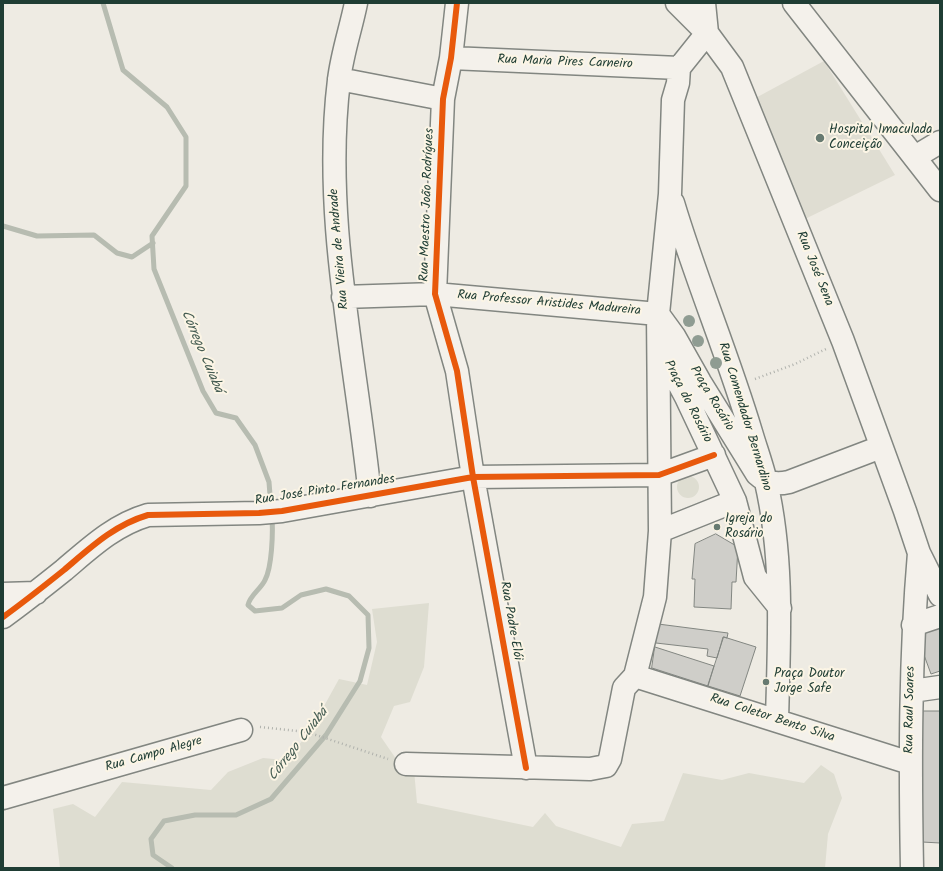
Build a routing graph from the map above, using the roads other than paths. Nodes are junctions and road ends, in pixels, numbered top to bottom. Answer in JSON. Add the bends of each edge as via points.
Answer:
{"nodes":[{"id":1,"x":356,"y":3,"type":"edge"},
{"id":2,"x":457,"y":3,"type":"edge"},
{"id":3,"x":677,"y":3,"type":"edge"},
{"id":4,"x":704,"y":3,"type":"edge"},
{"id":5,"x":794,"y":3,"type":"edge"},
{"id":6,"x":707,"y":33,"type":"junction"},
{"id":7,"x":451,"y":58,"type":"junction"},
{"id":8,"x":679,"y":68,"type":"junction"},
{"id":9,"x":339,"y":79,"type":"junction"},
{"id":10,"x":443,"y":99,"type":"junction"},
{"id":11,"x":940,"y":142,"type":"edge"},
{"id":12,"x":915,"y":158,"type":"junction"},
{"id":13,"x":940,"y":190,"type":"edge"},
{"id":14,"x":670,"y":194,"type":"junction"},
{"id":15,"x":435,"y":294,"type":"junction"},
{"id":16,"x":343,"y":297,"type":"junction"},
{"id":17,"x":658,"y":314,"type":"junction"},
{"id":18,"x":658,"y":346,"type":"junction"},
{"id":19,"x":881,"y":447,"type":"junction"},
{"id":20,"x":714,"y":455,"type":"junction"},
{"id":21,"x":659,"y":475,"type":"junction"},
{"id":22,"x":473,"y":477,"type":"junction"},
{"id":23,"x":766,"y":481,"type":"junction"},
{"id":24,"x":370,"y":496,"type":"junction"},
{"id":25,"x":736,"y":501,"type":"junction"},
{"id":26,"x":660,"y":531,"type":"junction"},
{"id":27,"x":919,"y":553,"type":"junction"},
{"id":28,"x":36,"y":593,"type":"junction"},
{"id":29,"x":3,"y":594,"type":"edge"},
{"id":30,"x":940,"y":595,"type":"edge"},
{"id":31,"x":780,"y":608,"type":"junction"},
{"id":32,"x":3,"y":616,"type":"edge"},
{"id":33,"x":940,"y":616,"type":"edge"},
{"id":34,"x":913,"y":625,"type":"junction"},
{"id":35,"x":635,"y":676,"type":"junction"},
{"id":36,"x":940,"y":687,"type":"edge"},
{"id":37,"x":912,"y":691,"type":"junction"},
{"id":38,"x":777,"y":720,"type":"junction"},
{"id":39,"x":241,"y":730,"type":"road end"},
{"id":40,"x":910,"y":763,"type":"junction"},
{"id":41,"x":406,"y":764,"type":"road end"},
{"id":42,"x":526,"y":768,"type":"junction"},
{"id":43,"x":3,"y":798,"type":"edge"},
{"id":44,"x":912,"y":868,"type":"edge"}],
"edges":[{"from":1,"to":9,"type":"street","name":"Rua Vieira de Andrade"},
{"from":2,"to":7,"type":"street","name":"Rua Maestro João Rodrígues"},
{"from":3,"to":6,"type":"street","name":"Rua José Sena"},
{"from":4,"to":6,"type":"street"},
{"from":5,"to":12,"type":"street"},
{"from":6,"to":8,"type":"street"},
{"from":6,"to":19,"type":"street","name":"Rua José Sena","via":[[732,67],[843,341]]},
{"from":7,"to":8,"type":"street","name":"Rua Maria Pires Carneiro"},
{"from":7,"to":10,"type":"street","name":"Rua Maestro João Rodrígues"},
{"from":8,"to":14,"type":"street","name":"Rua Comendador Bernardino","via":[[673,100]]},
{"from":9,"to":10,"type":"street"},
{"from":9,"to":16,"type":"street","name":"Rua Vieira de Andrade","via":[[335,182]]},
{"from":10,"to":15,"type":"street","name":"Rua Maestro João Rodrígues"},
{"from":11,"to":12,"type":"street"},
{"from":12,"to":13,"type":"street"},
{"from":14,"to":17,"type":"street","name":"Rua Comendador Bernardino"},
{"from":14,"to":23,"type":"street","name":"Rua Comendador Bernardino","via":[[688,252],[737,386]]},
{"from":15,"to":16,"type":"street","name":"Rua Professor Aristides Madureira"},
{"from":15,"to":17,"type":"street","name":"Rua Professor Aristides Madureira"},
{"from":15,"to":22,"type":"street","name":"Rua Maestro João Rodrígues","via":[[457,371]]},
{"from":16,"to":24,"type":"street","name":"Rua Vieira de Andrade","via":[[362,420]]},
{"from":17,"to":18,"type":"street","name":"Rua Comendador Bernardino"},
{"from":17,"to":23,"type":"street","name":"Praça Rosário","via":[[674,336],[757,474]]},
{"from":18,"to":20,"type":"street","name":"Praça do Rosário"},
{"from":18,"to":21,"type":"street","name":"Rua Comendador Bernardino"},
{"from":19,"to":23,"type":"street","via":[[789,482],[778,485]]},
{"from":19,"to":27,"type":"street","name":"Rua José Sena"},
{"from":20,"to":21,"type":"street","name":"Rua José Pinto Fernandes"},
{"from":20,"to":25,"type":"street","name":"Praça do Rosário"},
{"from":21,"to":22,"type":"street","name":"Rua José Pinto Fernandes"},
{"from":21,"to":26,"type":"street","name":"Rua Comendador Bernardino"},
{"from":22,"to":24,"type":"street","name":"Rua José Pinto Fernandes"},
{"from":22,"to":42,"type":"street","name":"Rua Padre Elói"},
{"from":23,"to":31,"type":"street","name":"Rua Comendador Bernardino","via":[[777,548]]},
{"from":24,"to":28,"type":"street","name":"Rua José Pinto Fernandes","via":[[259,513],[148,515],[113,530]]},
{"from":25,"to":26,"type":"street"},
{"from":25,"to":31,"type":"street","name":"Praça do Rosário","via":[[755,577]]},
{"from":26,"to":35,"type":"street","name":"Rua Comendador Bernardino","via":[[656,597]]},
{"from":27,"to":30,"type":"street","name":"Rua José Sena"},
{"from":27,"to":34,"type":"street","name":"Rua Raul Soares"},
{"from":28,"to":29,"type":"street"},
{"from":28,"to":32,"type":"street","name":"Rua José Pinto Fernandes"},
{"from":31,"to":38,"type":"street","name":"Rua Comendador Bernardino"},
{"from":33,"to":34,"type":"street"},
{"from":34,"to":37,"type":"street","name":"Rua Raul Soares"},
{"from":35,"to":38,"type":"street","name":"Rua Coletor Bento Silva"},
{"from":35,"to":42,"type":"street","via":[[624,688],[610,759],[606,766],[590,769]]},
{"from":36,"to":37,"type":"street"},
{"from":37,"to":40,"type":"street","name":"Rua Raul Soares"},
{"from":38,"to":40,"type":"street","name":"Rua Coletor Bento Silva"},
{"from":39,"to":43,"type":"street","name":"Rua Campo Alegre"},
{"from":40,"to":44,"type":"street","name":"Rua Raul Soares"},
{"from":41,"to":42,"type":"street"}]}
